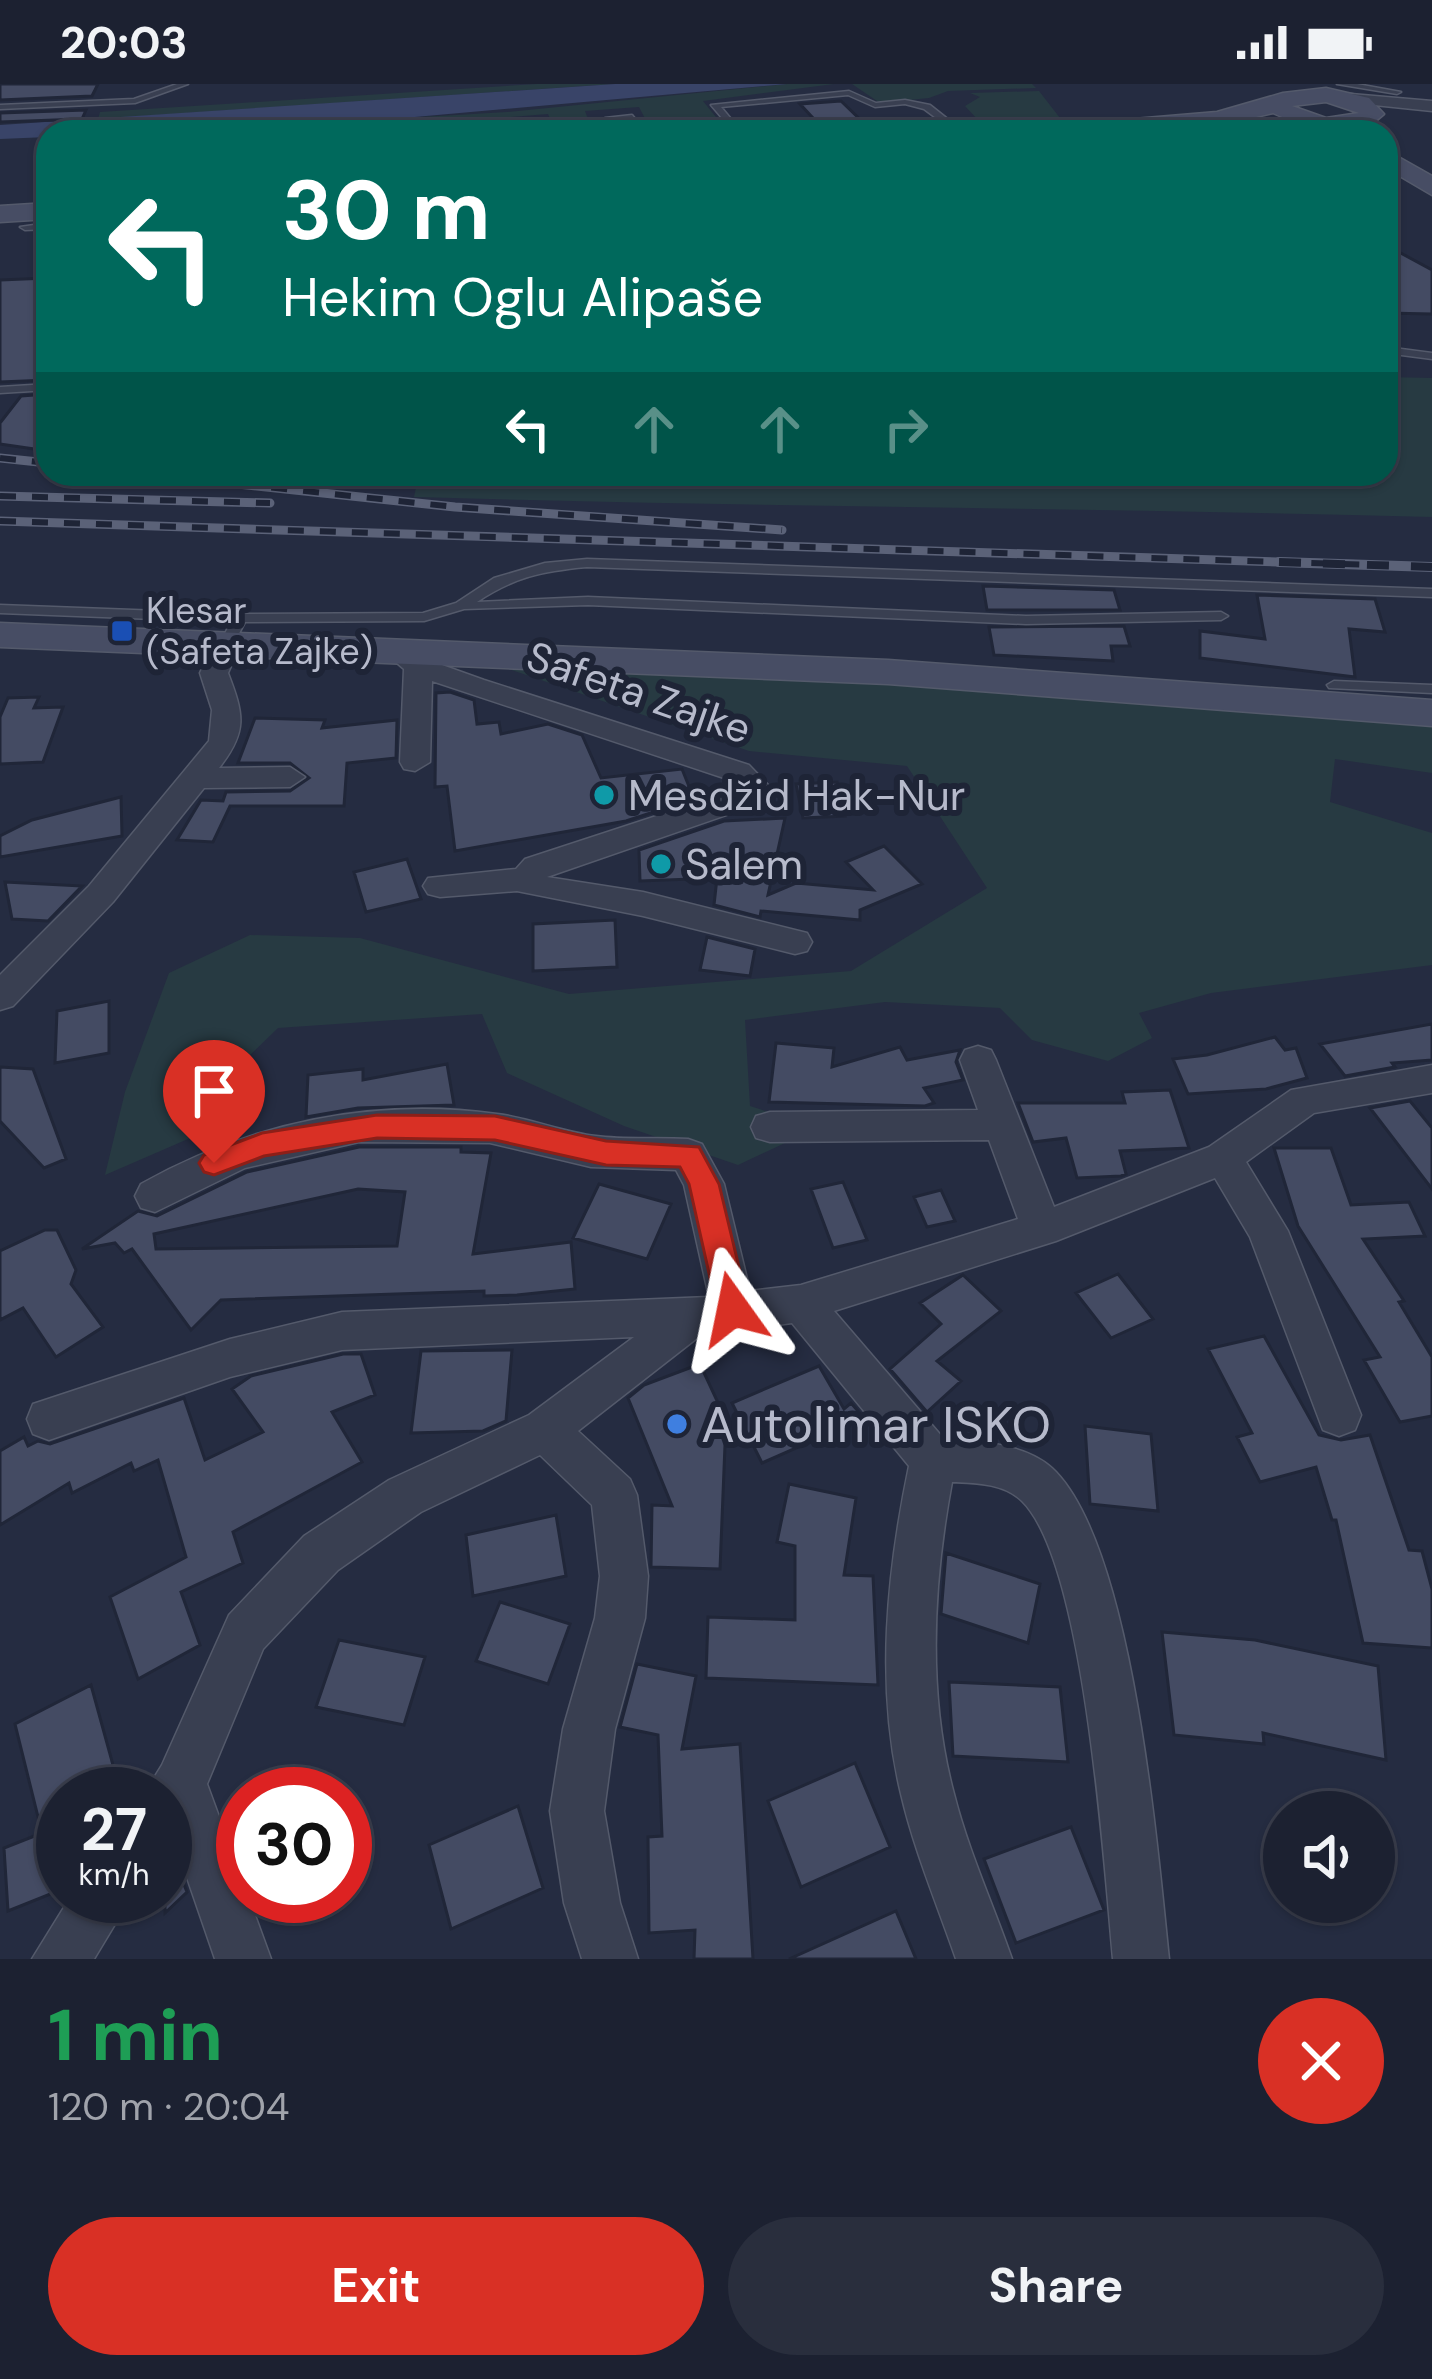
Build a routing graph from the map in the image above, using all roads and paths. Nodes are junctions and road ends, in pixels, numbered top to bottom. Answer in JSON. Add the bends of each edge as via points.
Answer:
{"nodes":[{"id":1,"x":184,"y":84,"type":"edge"},
{"id":2,"x":1396,"y":92,"type":"dead end"},
{"id":3,"x":1284,"y":93,"type":"edge"},
{"id":4,"x":0,"y":107,"type":"edge"},
{"id":5,"x":1432,"y":108,"type":"edge"},
{"id":6,"x":1345,"y":114,"type":"edge"},
{"id":7,"x":611,"y":120,"type":"edge"},
{"id":8,"x":636,"y":120,"type":"edge"},
{"id":9,"x":728,"y":120,"type":"edge"},
{"id":10,"x":944,"y":120,"type":"edge"},
{"id":11,"x":1205,"y":120,"type":"edge"},
{"id":12,"x":1279,"y":120,"type":"edge"},
{"id":13,"x":1398,"y":149,"type":"edge"},
{"id":14,"x":1398,"y":165,"type":"edge"},
{"id":15,"x":1432,"y":171,"type":"edge"},
{"id":16,"x":1432,"y":188,"type":"edge"},
{"id":17,"x":36,"y":204,"type":"edge"},
{"id":18,"x":0,"y":205,"type":"edge"},
{"id":19,"x":36,"y":206,"type":"edge"},
{"id":20,"x":0,"y":214,"type":"edge"},
{"id":21,"x":25,"y":227,"type":"dead end"},
{"id":22,"x":36,"y":227,"type":"edge"},
{"id":23,"x":1398,"y":352,"type":"edge"},
{"id":24,"x":1432,"y":356,"type":"edge"},
{"id":25,"x":36,"y":388,"type":"edge"},
{"id":26,"x":0,"y":390,"type":"edge"},
{"id":27,"x":1432,"y":593,"type":"edge"},
{"id":28,"x":461,"y":606,"type":"junction"},
{"id":29,"x":0,"y":609,"type":"edge"},
{"id":30,"x":1221,"y":616,"type":"dead end"},
{"id":31,"x":233,"y":631,"type":"junction"},
{"id":32,"x":0,"y":635,"type":"edge"},
{"id":33,"x":408,"y":658,"type":"junction"},
{"id":34,"x":1334,"y":685,"type":"dead end"},
{"id":35,"x":1432,"y":689,"type":"edge"},
{"id":36,"x":1432,"y":709,"type":"edge"},
{"id":37,"x":415,"y":762,"type":"dead end"},
{"id":38,"x":290,"y":777,"type":"dead end"},
{"id":39,"x":194,"y":778,"type":"junction"},
{"id":40,"x":525,"y":879,"type":"junction"},
{"id":41,"x":440,"y":886,"type":"dead end"},
{"id":42,"x":795,"y":942,"type":"dead end"},
{"id":43,"x":0,"y":997,"type":"edge"},
{"id":44,"x":978,"y":1060,"type":"dead end"},
{"id":45,"x":1432,"y":1079,"type":"edge"},
{"id":46,"x":1002,"y":1125,"type":"junction"},
{"id":47,"x":770,"y":1127,"type":"dead end"},
{"id":48,"x":1223,"y":1158,"type":"junction"},
{"id":49,"x":155,"y":1196,"type":"dead end"},
{"id":50,"x":1042,"y":1229,"type":"junction"},
{"id":51,"x":801,"y":1303,"type":"junction"},
{"id":52,"x":712,"y":1314,"type":"junction"},
{"id":53,"x":1339,"y":1415,"type":"dead end"},
{"id":54,"x":49,"y":1419,"type":"dead end"},
{"id":55,"x":545,"y":1430,"type":"junction"},
{"id":56,"x":932,"y":1460,"type":"junction"},
{"id":57,"x":186,"y":1767,"type":"edge"},
{"id":58,"x":192,"y":1840,"type":"edge"},
{"id":59,"x":85,"y":1923,"type":"edge"},
{"id":60,"x":60,"y":1959,"type":"edge"},
{"id":61,"x":243,"y":1959,"type":"edge"},
{"id":62,"x":610,"y":1959,"type":"edge"},
{"id":63,"x":984,"y":1959,"type":"edge"},
{"id":64,"x":1141,"y":1959,"type":"edge"}],
"edges":[{"from":1,"to":4,"type":"lane","via":[[135,101]]},
{"from":2,"to":6,"type":"lane"},
{"from":3,"to":6,"type":"main road"},
{"from":3,"to":11,"type":"main road"},
{"from":5,"to":6,"type":"street"},
{"from":5,"to":6,"type":"street"},
{"from":6,"to":12,"type":"main road"},
{"from":7,"to":8,"type":"lane"},
{"from":9,"to":10,"type":"lane","via":[[715,105],[839,93],[874,105],[927,107]]},
{"from":13,"to":15,"type":"main road"},
{"from":14,"to":16,"type":"main road"},
{"from":17,"to":18,"type":"main road"},
{"from":19,"to":20,"type":"main road"},
{"from":21,"to":22,"type":"lane"},
{"from":23,"to":24,"type":"lane"},
{"from":25,"to":26,"type":"lane"},
{"from":27,"to":28,"type":"lane","via":[[587,563],[499,581]]},
{"from":28,"to":30,"type":"lane","via":[[587,601],[1026,620]]},
{"from":28,"to":31,"type":"lane","via":[[424,617]]},
{"from":29,"to":31,"type":"lane"},
{"from":31,"to":32,"type":"main road","name":"Safeta Zajke"},
{"from":31,"to":33,"type":"main road","name":"Safeta Zajke"},
{"from":31,"to":39,"type":"street","via":[[214,673],[227,710],[224,742]]},
{"from":33,"to":36,"type":"main road","name":"Safeta Zajke","via":[[888,672]]},
{"from":33,"to":37,"type":"street"},
{"from":33,"to":40,"type":"street","name":"Safeta Zajke","via":[[738,772],[756,788],[537,867]]},
{"from":34,"to":35,"type":"lane"},
{"from":38,"to":39,"type":"street"},
{"from":39,"to":43,"type":"street","via":[[101,894]]},
{"from":40,"to":41,"type":"street"},
{"from":40,"to":42,"type":"street"},
{"from":44,"to":46,"type":"street"},
{"from":45,"to":48,"type":"street","via":[[1304,1100]]},
{"from":46,"to":47,"type":"street"},
{"from":46,"to":50,"type":"street"},
{"from":48,"to":50,"type":"street"},
{"from":48,"to":53,"type":"street","via":[[1268,1231]]},
{"from":49,"to":52,"type":"street","via":[[262,1145],[377,1127],[495,1128],[606,1153],[688,1155],[704,1184]]},
{"from":50,"to":51,"type":"street"},
{"from":51,"to":52,"type":"street"},
{"from":51,"to":56,"type":"street"},
{"from":52,"to":54,"type":"street","via":[[342,1331],[230,1358]]},
{"from":52,"to":55,"type":"street"},
{"from":55,"to":57,"type":"street","via":[[405,1496],[321,1553],[246,1632]]},
{"from":55,"to":62,"type":"street","via":[[614,1495],[624,1576],[577,1811]]},
{"from":56,"to":63,"type":"street","via":[[920,1521],[911,1693],[921,1770]]},
{"from":56,"to":64,"type":"street","via":[[1000,1463],[1041,1486],[1076,1549],[1094,1605]]},
{"from":58,"to":61,"type":"street"},
{"from":59,"to":60,"type":"street"}]}
